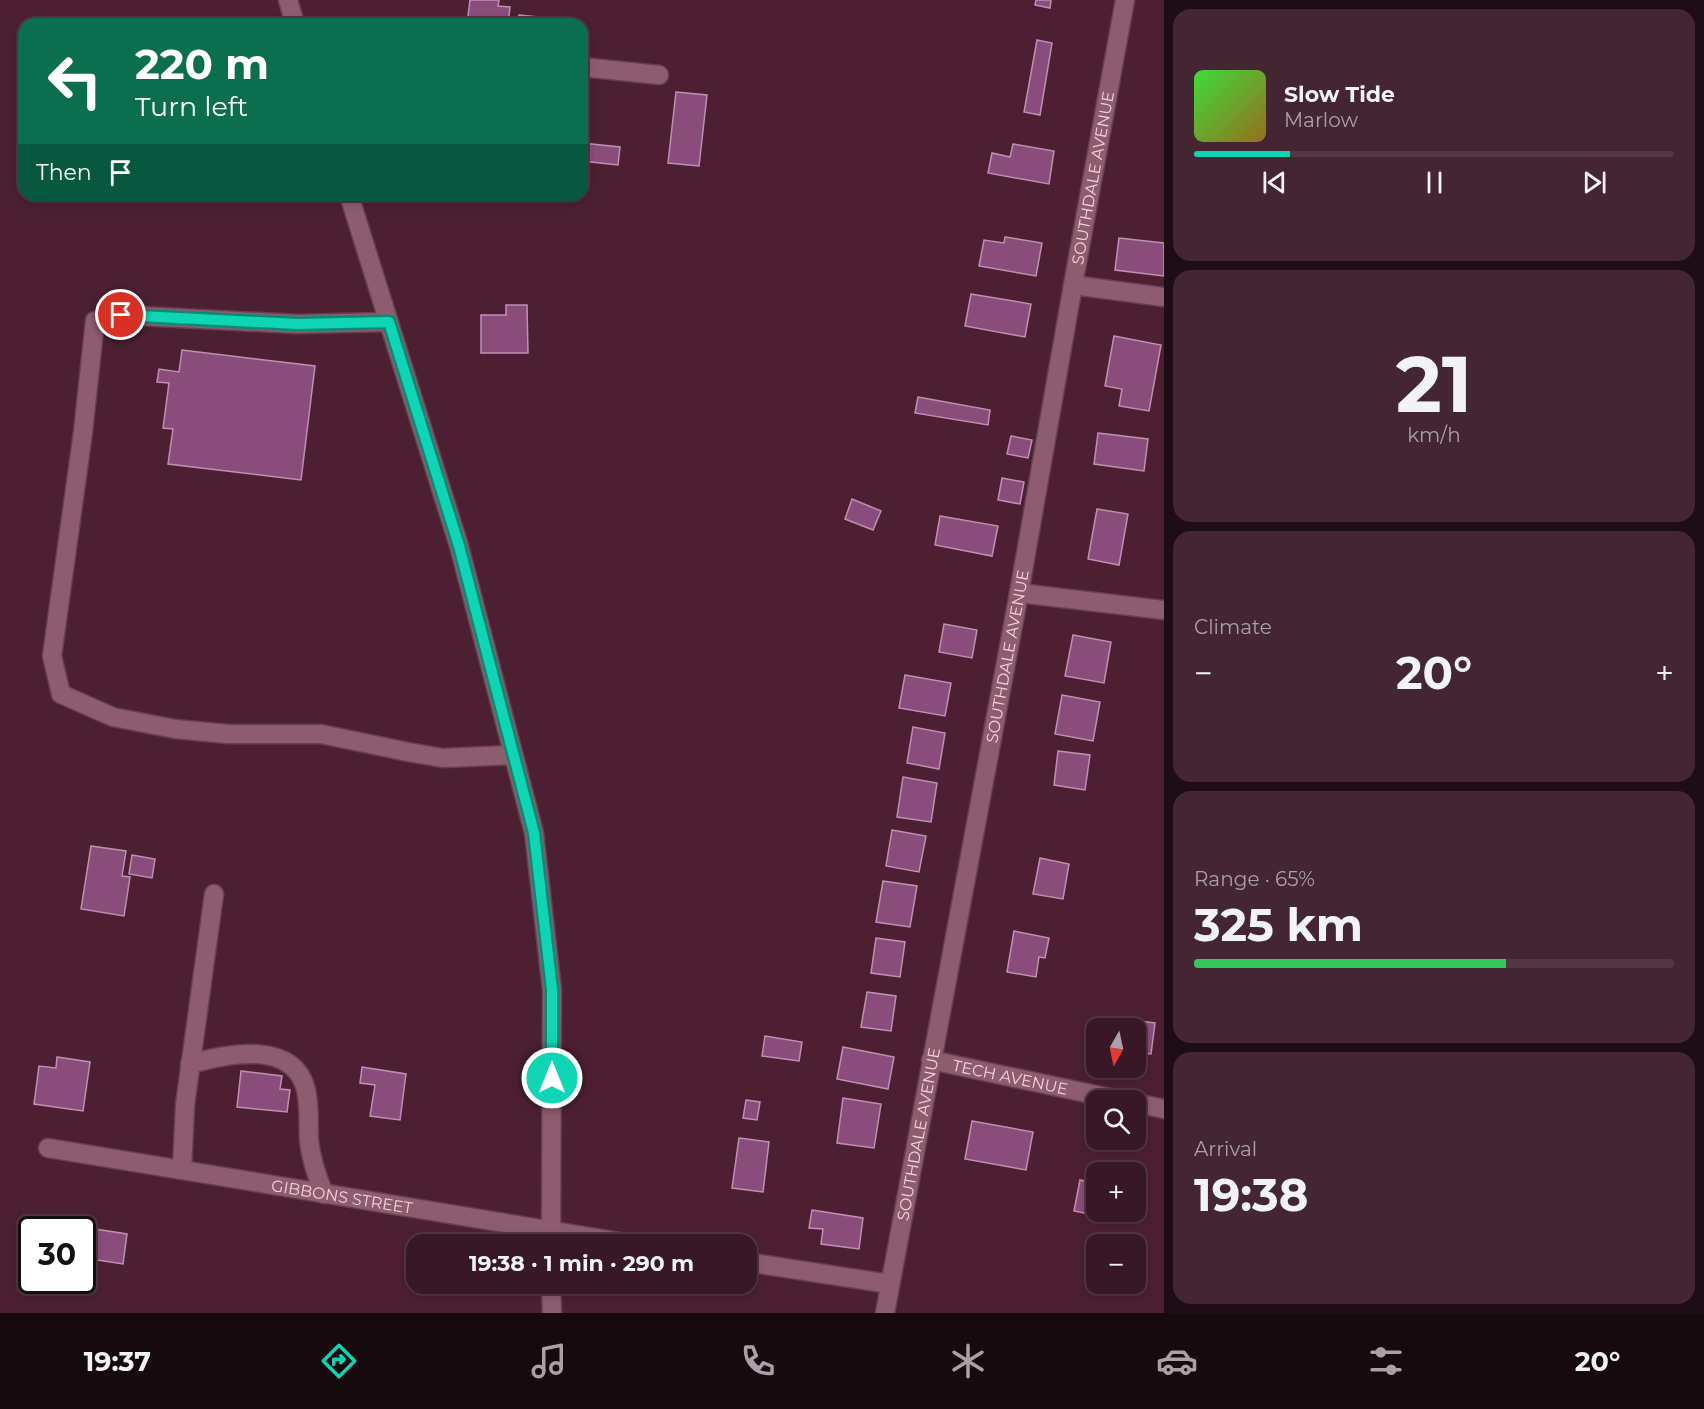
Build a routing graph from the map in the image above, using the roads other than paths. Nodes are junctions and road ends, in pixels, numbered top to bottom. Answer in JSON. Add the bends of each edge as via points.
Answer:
{"nodes":[{"id":1,"x":288,"y":0,"type":"edge"},
{"id":2,"x":1125,"y":0,"type":"edge"},
{"id":3,"x":293,"y":18,"type":"edge"},
{"id":4,"x":588,"y":68,"type":"edge"},
{"id":5,"x":659,"y":75,"type":"dead end"},
{"id":6,"x":351,"y":201,"type":"edge"},
{"id":7,"x":1073,"y":285,"type":"junction"},
{"id":8,"x":1164,"y":297,"type":"edge"},
{"id":9,"x":389,"y":322,"type":"junction"},
{"id":10,"x":1019,"y":592,"type":"junction"},
{"id":11,"x":1164,"y":610,"type":"edge"},
{"id":12,"x":513,"y":755,"type":"junction"},
{"id":13,"x":214,"y":894,"type":"dead end"},
{"id":14,"x":931,"y":1060,"type":"junction"},
{"id":15,"x":190,"y":1064,"type":"junction"},
{"id":16,"x":1086,"y":1093,"type":"edge"},
{"id":17,"x":1146,"y":1105,"type":"edge"},
{"id":18,"x":1164,"y":1109,"type":"edge"},
{"id":19,"x":48,"y":1148,"type":"dead end"},
{"id":20,"x":182,"y":1170,"type":"junction"},
{"id":21,"x":324,"y":1194,"type":"junction"},
{"id":22,"x":530,"y":1234,"type":"edge"},
{"id":23,"x":551,"y":1234,"type":"edge"},
{"id":24,"x":757,"y":1264,"type":"edge"},
{"id":25,"x":890,"y":1284,"type":"junction"},
{"id":26,"x":551,"y":1294,"type":"edge"},
{"id":27,"x":552,"y":1313,"type":"edge"},
{"id":28,"x":885,"y":1313,"type":"edge"}],
"edges":[{"from":1,"to":3,"type":"street"},
{"from":2,"to":7,"type":"street","name":"SOUTHDALE AVENUE"},
{"from":4,"to":5,"type":"street"},
{"from":6,"to":9,"type":"street"},
{"from":7,"to":8,"type":"street"},
{"from":7,"to":10,"type":"street","name":"SOUTHDALE AVENUE"},
{"from":9,"to":12,"type":"street","via":[[459,546]]},
{"from":9,"to":12,"type":"street","via":[[297,324],[121,315],[94,321],[52,656],[61,694],[113,717],[175,729],[228,734],[321,734],[443,758]]},
{"from":10,"to":11,"type":"street"},
{"from":10,"to":14,"type":"street","name":"SOUTHDALE AVENUE"},
{"from":12,"to":23,"type":"street","via":[[534,833],[552,990]]},
{"from":13,"to":15,"type":"street"},
{"from":14,"to":16,"type":"street","name":"TECH AVENUE"},
{"from":14,"to":25,"type":"street","name":"SOUTHDALE AVENUE"},
{"from":15,"to":20,"type":"street"},
{"from":15,"to":21,"type":"street","via":[[242,1054],[289,1063],[305,1087],[309,1143]]},
{"from":17,"to":18,"type":"street"},
{"from":19,"to":20,"type":"street","name":"GIBBONS STREET"},
{"from":20,"to":21,"type":"street","name":"GIBBONS STREET"},
{"from":21,"to":22,"type":"street","name":"GIBBONS STREET"},
{"from":24,"to":25,"type":"street"},
{"from":25,"to":28,"type":"street","name":"SOUTHDALE AVENUE"},
{"from":26,"to":27,"type":"street"}]}
